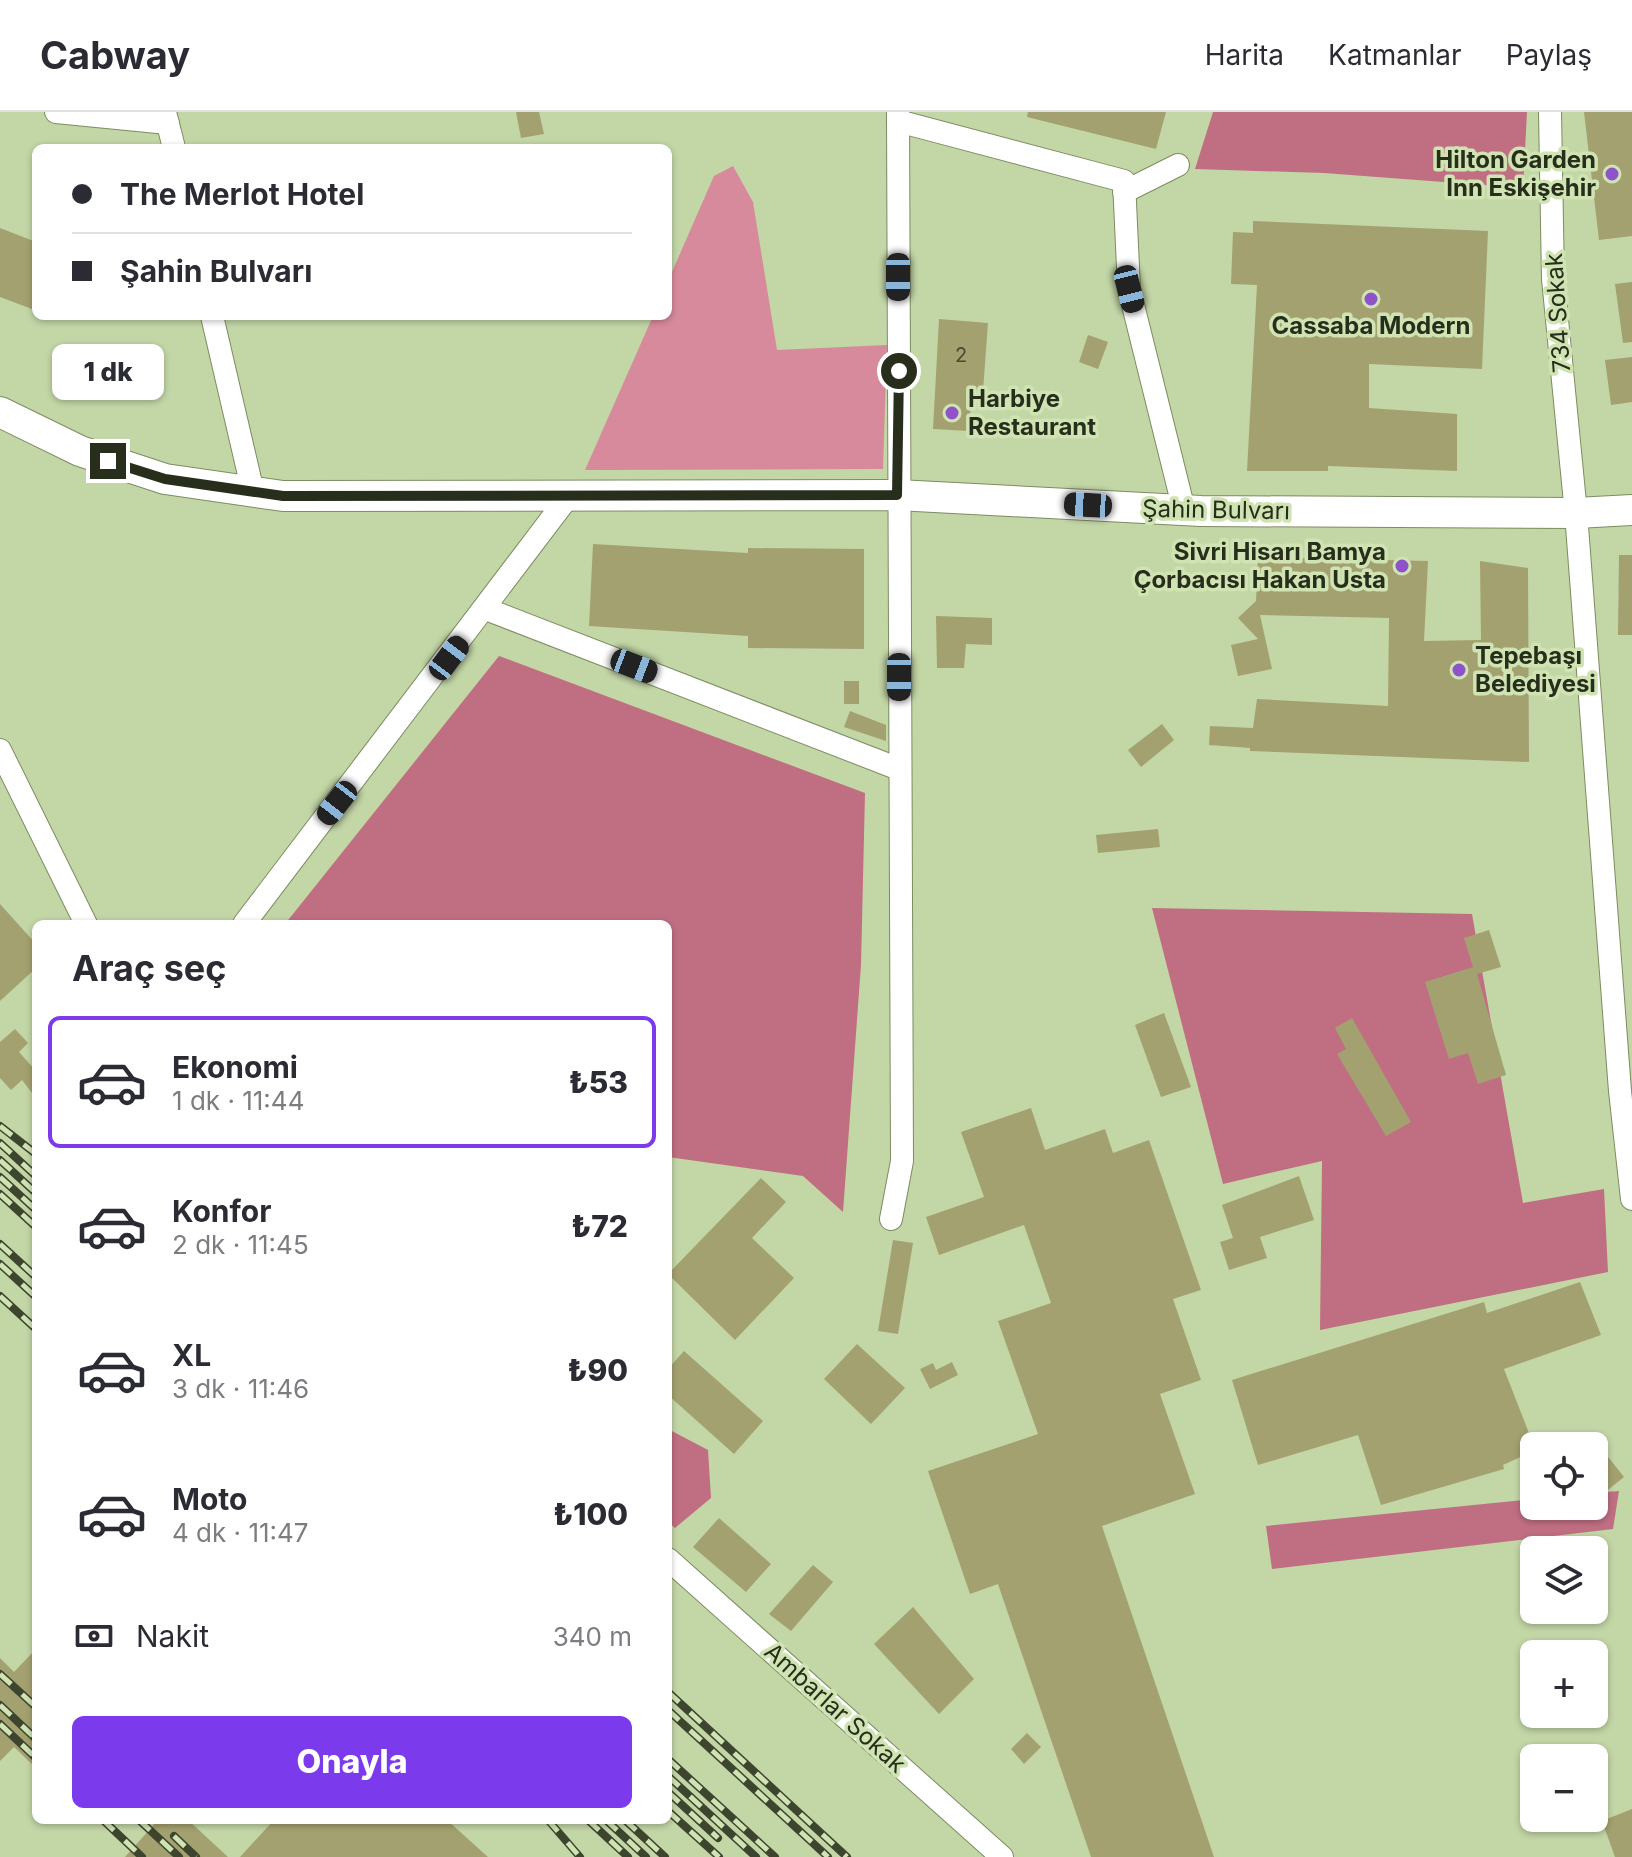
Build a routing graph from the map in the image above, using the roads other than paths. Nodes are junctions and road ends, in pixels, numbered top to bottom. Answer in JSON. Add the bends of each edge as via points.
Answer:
{"nodes":[{"id":1,"x":56,"y":112,"type":"edge"},
{"id":2,"x":1550,"y":112,"type":"edge"},
{"id":3,"x":898,"y":117,"type":"edge"},
{"id":4,"x":167,"y":118,"type":"edge"},
{"id":5,"x":173,"y":144,"type":"edge"},
{"id":6,"x":1178,"y":165,"type":"dead end"},
{"id":7,"x":1124,"y":192,"type":"junction"},
{"id":8,"x":213,"y":320,"type":"edge"},
{"id":9,"x":0,"y":412,"type":"edge"},
{"id":10,"x":253,"y":492,"type":"junction"},
{"id":11,"x":897,"y":495,"type":"junction"},
{"id":12,"x":568,"y":497,"type":"junction"},
{"id":13,"x":1184,"y":510,"type":"junction"},
{"id":14,"x":1632,"y":510,"type":"edge"},
{"id":15,"x":1576,"y":513,"type":"junction"},
{"id":16,"x":486,"y":609,"type":"junction"},
{"id":17,"x":0,"y":750,"type":"edge"},
{"id":18,"x":899,"y":769,"type":"junction"},
{"id":19,"x":84,"y":920,"type":"edge"},
{"id":20,"x":247,"y":920,"type":"edge"},
{"id":21,"x":1632,"y":1199,"type":"edge"},
{"id":22,"x":891,"y":1219,"type":"dead end"},
{"id":23,"x":672,"y":1563,"type":"edge"},
{"id":24,"x":1002,"y":1857,"type":"edge"}],
"edges":[{"from":1,"to":4,"type":"street"},
{"from":2,"to":15,"type":"street","name":"734 Sokak","via":[[1553,279]]},
{"from":3,"to":7,"type":"street","via":[[1124,181]]},
{"from":3,"to":11,"type":"street"},
{"from":4,"to":5,"type":"street"},
{"from":6,"to":7,"type":"street"},
{"from":7,"to":13,"type":"street","via":[[1129,289]]},
{"from":8,"to":10,"type":"street"},
{"from":9,"to":10,"type":"street","name":"Şahin Bulvarı","via":[[80,451],[165,479]]},
{"from":10,"to":12,"type":"street","name":"Şahin Bulvarı"},
{"from":11,"to":12,"type":"street","name":"Şahin Bulvarı"},
{"from":11,"to":13,"type":"street","name":"Şahin Bulvarı"},
{"from":11,"to":18,"type":"street"},
{"from":12,"to":16,"type":"street"},
{"from":13,"to":15,"type":"street","name":"Şahin Bulvarı"},
{"from":14,"to":15,"type":"street","name":"Şahin Bulvarı"},
{"from":15,"to":21,"type":"street","name":"734 Sokak","via":[[1594,786]]},
{"from":16,"to":18,"type":"street"},
{"from":16,"to":20,"type":"street"},
{"from":17,"to":19,"type":"street"},
{"from":18,"to":22,"type":"street","via":[[902,1161]]},
{"from":23,"to":24,"type":"street","name":"Ambarlar Sokak"}]}
